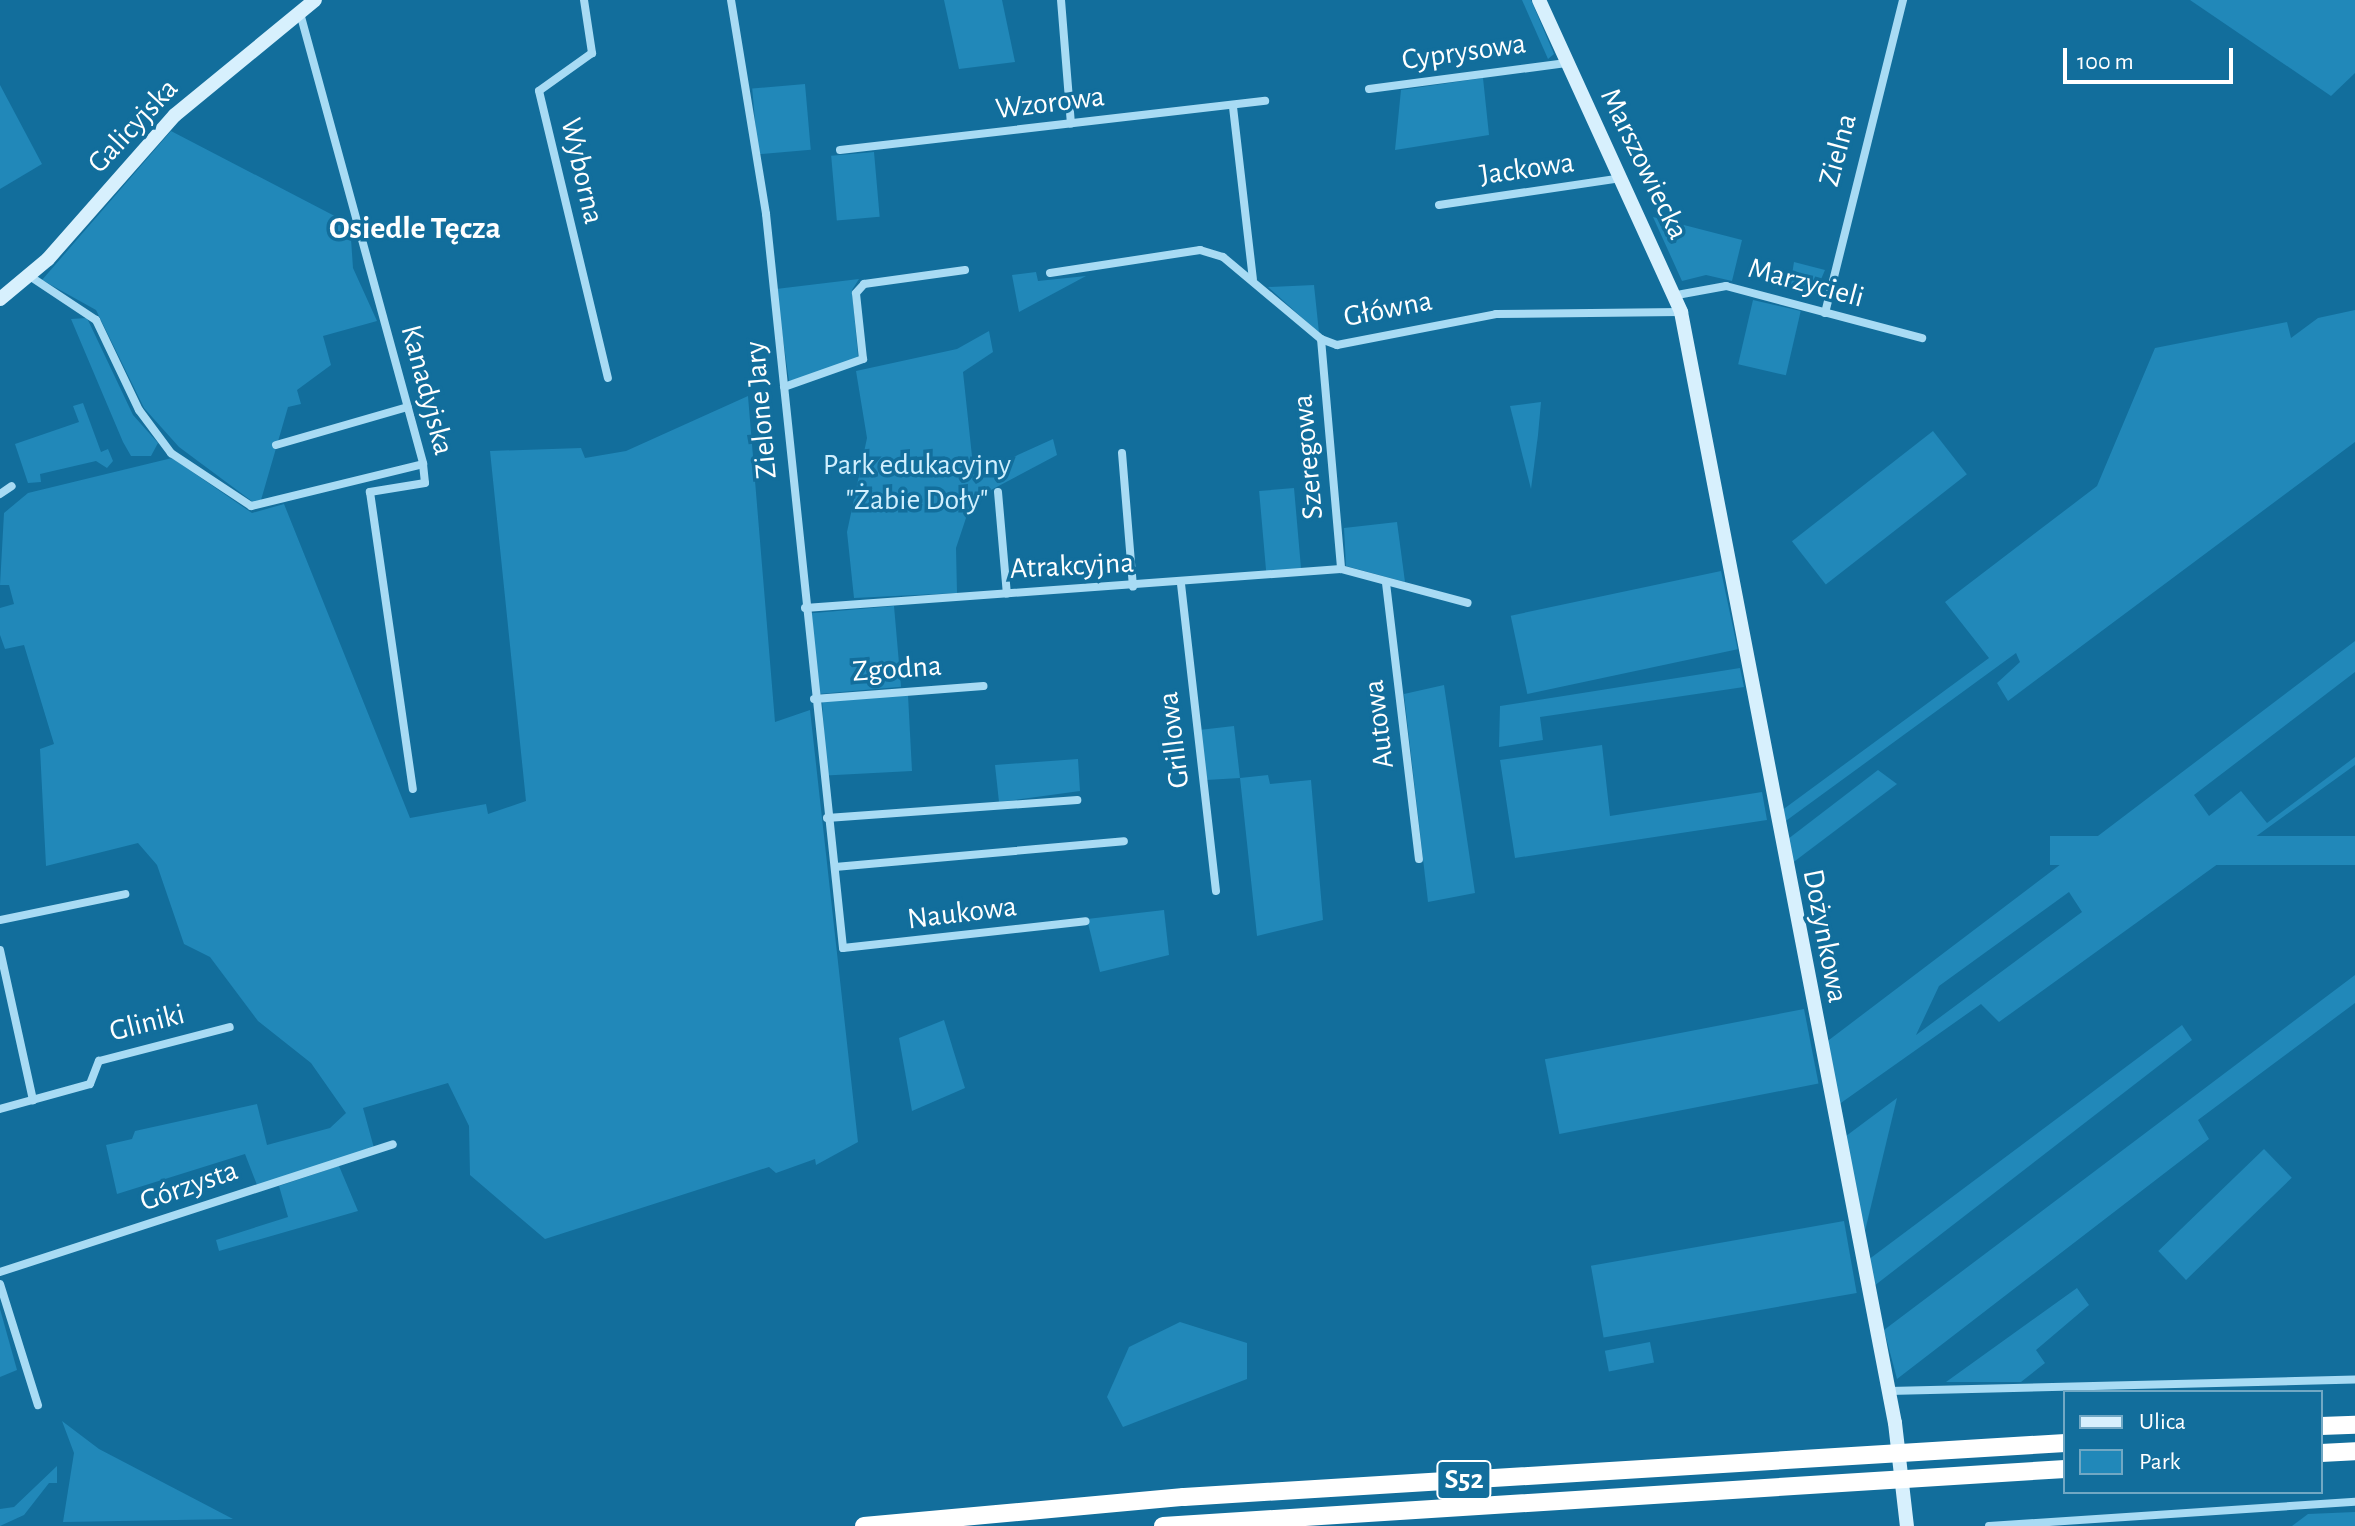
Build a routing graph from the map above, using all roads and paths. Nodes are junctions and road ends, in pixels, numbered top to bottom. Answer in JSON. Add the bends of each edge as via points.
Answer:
{"nodes":[{"id":1,"x":315,"y":0,"type":"edge"},
{"id":2,"x":584,"y":0,"type":"edge"},
{"id":3,"x":731,"y":0,"type":"edge"},
{"id":4,"x":1061,"y":0,"type":"edge"},
{"id":5,"x":1539,"y":0,"type":"edge"},
{"id":6,"x":1903,"y":0,"type":"edge"},
{"id":7,"x":300,"y":13,"type":"junction"},
{"id":8,"x":1566,"y":63,"type":"junction"},
{"id":9,"x":1369,"y":89,"type":"dead end"},
{"id":10,"x":1265,"y":101,"type":"dead end"},
{"id":11,"x":1233,"y":107,"type":"junction"},
{"id":12,"x":1071,"y":124,"type":"junction"},
{"id":13,"x":840,"y":150,"type":"dead end"},
{"id":14,"x":1621,"y":178,"type":"junction"},
{"id":15,"x":1439,"y":205,"type":"dead end"},
{"id":16,"x":965,"y":270,"type":"dead end"},
{"id":17,"x":1050,"y":273,"type":"dead end"},
{"id":18,"x":31,"y":277,"type":"junction"},
{"id":19,"x":1253,"y":279,"type":"junction"},
{"id":20,"x":1677,"y":295,"type":"junction"},
{"id":21,"x":0,"y":299,"type":"edge"},
{"id":22,"x":1681,"y":312,"type":"junction"},
{"id":23,"x":1825,"y":313,"type":"junction"},
{"id":24,"x":1922,"y":338,"type":"dead end"},
{"id":25,"x":1321,"y":339,"type":"junction"},
{"id":26,"x":1688,"y":356,"type":"joint"},
{"id":27,"x":608,"y":378,"type":"dead end"},
{"id":28,"x":784,"y":387,"type":"junction"},
{"id":29,"x":408,"y":407,"type":"junction"},
{"id":30,"x":276,"y":445,"type":"dead end"},
{"id":31,"x":1122,"y":453,"type":"dead end"},
{"id":32,"x":423,"y":464,"type":"junction"},
{"id":33,"x":12,"y":486,"type":"dead end"},
{"id":34,"x":998,"y":492,"type":"dead end"},
{"id":35,"x":0,"y":494,"type":"edge"},
{"id":36,"x":1341,"y":569,"type":"junction"},
{"id":37,"x":1386,"y":583,"type":"junction"},
{"id":38,"x":1181,"y":584,"type":"junction"},
{"id":39,"x":1133,"y":587,"type":"junction"},
{"id":40,"x":1007,"y":594,"type":"junction"},
{"id":41,"x":1468,"y":603,"type":"dead end"},
{"id":42,"x":805,"y":608,"type":"junction"},
{"id":43,"x":984,"y":686,"type":"dead end"},
{"id":44,"x":814,"y":699,"type":"junction"},
{"id":45,"x":413,"y":789,"type":"dead end"},
{"id":46,"x":1077,"y":800,"type":"dead end"},
{"id":47,"x":827,"y":818,"type":"junction"},
{"id":48,"x":1124,"y":841,"type":"dead end"},
{"id":49,"x":1419,"y":859,"type":"dead end"},
{"id":50,"x":835,"y":867,"type":"junction"},
{"id":51,"x":1216,"y":891,"type":"dead end"},
{"id":52,"x":125,"y":894,"type":"dead end"},
{"id":53,"x":0,"y":920,"type":"edge"},
{"id":54,"x":1086,"y":921,"type":"dead end"},
{"id":55,"x":843,"y":948,"type":"joint"},
{"id":56,"x":0,"y":950,"type":"edge"},
{"id":57,"x":230,"y":1027,"type":"dead end"},
{"id":58,"x":33,"y":1100,"type":"junction"},
{"id":59,"x":0,"y":1109,"type":"edge"},
{"id":60,"x":393,"y":1144,"type":"dead end"},
{"id":61,"x":0,"y":1272,"type":"edge"},
{"id":62,"x":0,"y":1284,"type":"edge"},
{"id":63,"x":2355,"y":1380,"type":"edge"},
{"id":64,"x":1889,"y":1391,"type":"junction"},
{"id":65,"x":38,"y":1405,"type":"dead end"},
{"id":66,"x":2355,"y":1425,"type":"edge"},
{"id":67,"x":2323,"y":1426,"type":"edge"},
{"id":68,"x":2063,"y":1443,"type":"edge"},
{"id":69,"x":2355,"y":1451,"type":"edge"},
{"id":70,"x":2323,"y":1453,"type":"edge"},
{"id":71,"x":2063,"y":1469,"type":"edge"},
{"id":72,"x":2355,"y":1502,"type":"edge"},
{"id":73,"x":864,"y":1526,"type":"edge"},
{"id":74,"x":1163,"y":1526,"type":"edge"},
{"id":75,"x":1907,"y":1526,"type":"edge"},
{"id":76,"x":1989,"y":1526,"type":"edge"}],
"edges":[{"from":1,"to":7,"type":"street","name":"Galicyjska"},
{"from":2,"to":27,"type":"street","name":"Wyborna","via":[[592,53],[539,91]]},
{"from":3,"to":28,"type":"street","name":"Zielone Jary","via":[[748,72]]},
{"from":4,"to":12,"type":"street"},
{"from":5,"to":8,"type":"street","name":"Marszowiecka"},
{"from":6,"to":23,"type":"street","name":"Zielna"},
{"from":7,"to":18,"type":"street","name":"Galicyjska","via":[[175,115]]},
{"from":7,"to":29,"type":"street","name":"Kanadyjska"},
{"from":8,"to":9,"type":"street","name":"Cyprysowa"},
{"from":8,"to":14,"type":"street","name":"Marszowiecka"},
{"from":10,"to":11,"type":"street","name":"Wzorowa"},
{"from":11,"to":12,"type":"street","name":"Wzorowa"},
{"from":11,"to":19,"type":"street"},
{"from":12,"to":13,"type":"street","name":"Wzorowa"},
{"from":14,"to":15,"type":"street","name":"Jackowa"},
{"from":14,"to":20,"type":"street","name":"Marszowiecka"},
{"from":16,"to":28,"type":"street","via":[[864,284],[856,293],[863,359]]},
{"from":17,"to":19,"type":"street","name":"Główna","via":[[1200,250]]},
{"from":18,"to":21,"type":"street","name":"Galicyjska"},
{"from":18,"to":32,"type":"street","via":[[96,320],[139,410],[171,453],[257,508]]},
{"from":19,"to":25,"type":"street","name":"Główna"},
{"from":20,"to":22,"type":"street","name":"Marszowiecka"},
{"from":20,"to":23,"type":"street","name":"Marzycieli","via":[[1726,286]]},
{"from":22,"to":25,"type":"street","name":"Główna","via":[[1496,314],[1337,345]]},
{"from":22,"to":26,"type":"street","name":"Marszowiecka"},
{"from":23,"to":24,"type":"street","name":"Marzycieli"},
{"from":25,"to":36,"type":"street","name":"Szeregowa"},
{"from":26,"to":64,"type":"street","name":"Dożynkowa"},
{"from":28,"to":42,"type":"street","name":"Zielone Jary"},
{"from":29,"to":30,"type":"street"},
{"from":29,"to":32,"type":"street","name":"Kanadyjska"},
{"from":31,"to":39,"type":"street"},
{"from":32,"to":45,"type":"street","name":"Kanadyjska","via":[[425,483],[370,492]]},
{"from":33,"to":35,"type":"street"},
{"from":34,"to":40,"type":"street"},
{"from":36,"to":37,"type":"street"},
{"from":36,"to":38,"type":"street","name":"Atrakcyjna"},
{"from":37,"to":41,"type":"street"},
{"from":37,"to":49,"type":"street","name":"Autowa"},
{"from":38,"to":39,"type":"street","name":"Atrakcyjna"},
{"from":38,"to":51,"type":"street","name":"Grillowa"},
{"from":39,"to":40,"type":"street","name":"Atrakcyjna"},
{"from":40,"to":42,"type":"street","name":"Atrakcyjna"},
{"from":42,"to":44,"type":"street","name":"Zielone Jary"},
{"from":43,"to":44,"type":"street","name":"Zgodna"},
{"from":44,"to":47,"type":"street","name":"Zielone Jary"},
{"from":46,"to":47,"type":"street"},
{"from":47,"to":50,"type":"street","name":"Zielone Jary"},
{"from":48,"to":50,"type":"street"},
{"from":50,"to":55,"type":"street","name":"Zielone Jary"},
{"from":52,"to":53,"type":"street"},
{"from":54,"to":55,"type":"street","name":"Naukowa"},
{"from":56,"to":58,"type":"street"},
{"from":57,"to":58,"type":"street","name":"Gliniki","via":[[99,1061],[90,1084]]},
{"from":58,"to":59,"type":"street","name":"Gliniki"},
{"from":60,"to":61,"type":"street","name":"Górzysta"},
{"from":62,"to":65,"type":"street"},
{"from":63,"to":64,"type":"street"},
{"from":64,"to":75,"type":"street","name":"Dożynkowa"},
{"from":66,"to":67,"type":"highway"},
{"from":68,"to":73,"type":"highway","number":"S52","via":[[1184,1497]]},
{"from":69,"to":70,"type":"highway"},
{"from":71,"to":74,"type":"highway","number":"S52"},
{"from":72,"to":76,"type":"street"}]}
